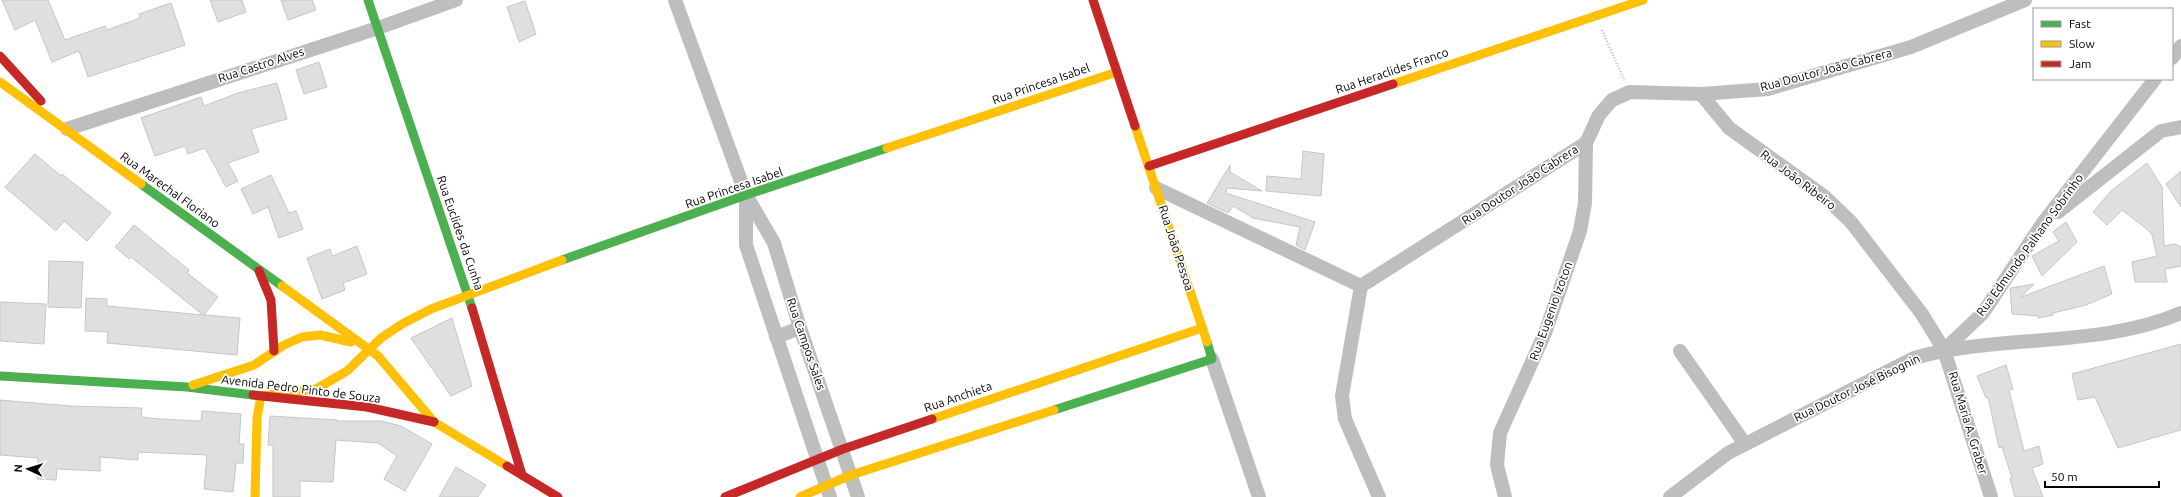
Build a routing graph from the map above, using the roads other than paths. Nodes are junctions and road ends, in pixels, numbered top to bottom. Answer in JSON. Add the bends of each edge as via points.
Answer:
{"nodes":[{"id":1,"x":368,"y":0,"type":"edge"},
{"id":2,"x":456,"y":0,"type":"edge"},
{"id":3,"x":676,"y":0,"type":"edge"},
{"id":4,"x":1092,"y":0,"type":"edge"},
{"id":5,"x":1643,"y":0,"type":"edge"},
{"id":6,"x":2025,"y":0,"type":"edge"},
{"id":7,"x":378,"y":28,"type":"junction"},
{"id":8,"x":2181,"y":46,"type":"edge"},
{"id":9,"x":0,"y":56,"type":"edge"},
{"id":10,"x":2173,"y":57,"type":"edge"},
{"id":11,"x":1117,"y":72,"type":"junction"},
{"id":12,"x":2154,"y":80,"type":"edge"},
{"id":13,"x":0,"y":82,"type":"edge"},
{"id":14,"x":1701,"y":94,"type":"junction"},
{"id":15,"x":2181,"y":127,"type":"edge"},
{"id":16,"x":66,"y":129,"type":"junction"},
{"id":17,"x":1586,"y":143,"type":"junction"},
{"id":18,"x":1149,"y":166,"type":"junction"},
{"id":19,"x":1156,"y":188,"type":"junction"},
{"id":20,"x":746,"y":195,"type":"junction"},
{"id":21,"x":2042,"y":224,"type":"junction"},
{"id":22,"x":259,"y":271,"type":"junction"},
{"id":23,"x":1361,"y":286,"type":"junction"},
{"id":24,"x":468,"y":295,"type":"junction"},
{"id":25,"x":2181,"y":313,"type":"edge"},
{"id":26,"x":800,"y":328,"type":"junction"},
{"id":27,"x":1202,"y":328,"type":"junction"},
{"id":28,"x":776,"y":337,"type":"junction"},
{"id":29,"x":369,"y":349,"type":"junction"},
{"id":30,"x":1944,"y":350,"type":"junction"},
{"id":31,"x":274,"y":351,"type":"junction"},
{"id":32,"x":1680,"y":351,"type":"dead end"},
{"id":33,"x":1212,"y":359,"type":"junction"},
{"id":34,"x":0,"y":376,"type":"edge"},
{"id":35,"x":187,"y":387,"type":"junction"},
{"id":36,"x":261,"y":396,"type":"junction"},
{"id":37,"x":434,"y":422,"type":"junction"},
{"id":38,"x":1745,"y":444,"type":"junction"},
{"id":39,"x":843,"y":449,"type":"junction"},
{"id":40,"x":818,"y":459,"type":"junction"},
{"id":41,"x":522,"y":475,"type":"junction"},
{"id":42,"x":851,"y":475,"type":"junction"},
{"id":43,"x":828,"y":491,"type":"edge"},
{"id":44,"x":255,"y":497,"type":"edge"},
{"id":45,"x":558,"y":497,"type":"edge"},
{"id":46,"x":725,"y":497,"type":"edge"},
{"id":47,"x":800,"y":497,"type":"edge"},
{"id":48,"x":858,"y":497,"type":"edge"},
{"id":49,"x":1259,"y":497,"type":"edge"},
{"id":50,"x":1379,"y":497,"type":"edge"},
{"id":51,"x":1505,"y":497,"type":"edge"},
{"id":52,"x":1670,"y":497,"type":"edge"},
{"id":53,"x":1991,"y":497,"type":"edge"}],
"edges":[{"from":1,"to":7,"type":"street","name":"Rua Euclides da Cunha"},
{"from":2,"to":7,"type":"street","name":"Rua Castro Alves"},
{"from":3,"to":20,"type":"street","name":"Rua Campos Sales"},
{"from":4,"to":11,"type":"street","name":"Rua João Pessoa"},
{"from":5,"to":18,"type":"street","name":"Rua Heraclides Franco"},
{"from":6,"to":14,"type":"street","name":"Rua Doutor João Cabrera","via":[[1910,47],[1768,89]]},
{"from":7,"to":16,"type":"street","name":"Rua Castro Alves"},
{"from":7,"to":24,"type":"street","name":"Rua Euclides da Cunha"},
{"from":8,"to":10,"type":"street"},
{"from":9,"to":16,"type":"street","name":"Rua Marechal Floriano"},
{"from":11,"to":18,"type":"street","name":"Rua João Pessoa"},
{"from":11,"to":20,"type":"street","name":"Rua Princesa Isabel"},
{"from":12,"to":21,"type":"street","name":"Rua Edmundo Palhano Sobrinho"},
{"from":13,"to":16,"type":"street","name":"Rua Marechal Floriano"},
{"from":14,"to":17,"type":"street","name":"Rua Doutor João Cabrera","via":[[1630,92],[1612,100],[1599,115]]},
{"from":14,"to":30,"type":"street","name":"Rua João Ribeiro","via":[[1729,128],[1825,197],[1851,222],[1922,314]]},
{"from":15,"to":21,"type":"street","via":[[2161,131]]},
{"from":16,"to":22,"type":"street","name":"Rua Marechal Floriano"},
{"from":17,"to":23,"type":"street","name":"Rua Doutor João Cabrera"},
{"from":17,"to":51,"type":"street","name":"Rua Eugenio Izoton","via":[[1585,203],[1580,231],[1545,333],[1500,433],[1497,465]]},
{"from":18,"to":19,"type":"street","name":"Rua João Pessoa"},
{"from":19,"to":23,"type":"street"},
{"from":19,"to":27,"type":"street","name":"Rua João Pessoa"},
{"from":20,"to":24,"type":"street","name":"Rua Princesa Isabel"},
{"from":20,"to":26,"type":"street","name":"Rua Campos Sales","via":[[774,243]]},
{"from":20,"to":28,"type":"street","name":"Rua Campos Sales","via":[[746,245]]},
{"from":21,"to":30,"type":"street","name":"Rua Edmundo Palhano Sobrinho","via":[[1983,313]]},
{"from":22,"to":29,"type":"street","name":"Rua Marechal Floriano"},
{"from":22,"to":31,"type":"street","via":[[271,300]]},
{"from":23,"to":50,"type":"street","via":[[1342,396],[1345,419]]},
{"from":24,"to":29,"type":"street","name":"Rua Princesa Isabel","via":[[431,309],[402,324]]},
{"from":24,"to":41,"type":"street","name":"Rua Euclides da Cunha"},
{"from":25,"to":30,"type":"street","name":"Rua Doutor José Bisognin","via":[[2165,320],[2117,331]]},
{"from":26,"to":28,"type":"street"},
{"from":26,"to":39,"type":"street","name":"Rua Campos Sales"},
{"from":27,"to":33,"type":"street","name":"Rua João Pessoa"},
{"from":27,"to":39,"type":"street","name":"Rua Anchieta","via":[[1020,394]]},
{"from":28,"to":40,"type":"street","name":"Rua Campos Sales"},
{"from":29,"to":31,"type":"street","name":"Avenida Pedro Pinto de Souza","via":[[337,336],[313,333],[296,338]]},
{"from":29,"to":36,"type":"street","name":"Rua Princesa Isabel","via":[[347,371],[316,389]]},
{"from":29,"to":37,"type":"street","name":"Avenida Pedro Pinto de Souza"},
{"from":30,"to":38,"type":"street","name":"Rua Doutor José Bisognin","via":[[1914,358]]},
{"from":30,"to":53,"type":"street","name":"Rua Maria A. Graber"},
{"from":31,"to":35,"type":"street","name":"Avenida Pedro Pinto de Souza","via":[[247,368]]},
{"from":32,"to":38,"type":"street"},
{"from":33,"to":42,"type":"street","via":[[1027,415]]},
{"from":33,"to":49,"type":"street","name":"Rua João Pessoa"},
{"from":34,"to":35,"type":"street","name":"Avenida Pedro Pinto de Souza"},
{"from":35,"to":36,"type":"street","name":"Avenida Pedro Pinto de Souza"},
{"from":36,"to":37,"type":"street","name":"Avenida Pedro Pinto de Souza","via":[[367,407]]},
{"from":36,"to":44,"type":"street","via":[[256,418]]},
{"from":37,"to":41,"type":"street","name":"Avenida Pedro Pinto de Souza"},
{"from":38,"to":52,"type":"street","name":"Rua Doutor José Bisognin","via":[[1728,453]]},
{"from":39,"to":40,"type":"street","name":"Rua Anchieta"},
{"from":39,"to":42,"type":"street","name":"Rua Campos Sales"},
{"from":40,"to":43,"type":"street","name":"Rua Campos Sales"},
{"from":40,"to":46,"type":"street","name":"Rua Anchieta"},
{"from":41,"to":45,"type":"street","name":"Avenida Pedro Pinto de Souza"},
{"from":42,"to":43,"type":"street"},
{"from":42,"to":48,"type":"street","name":"Rua Campos Sales"},
{"from":43,"to":47,"type":"street"}]}
